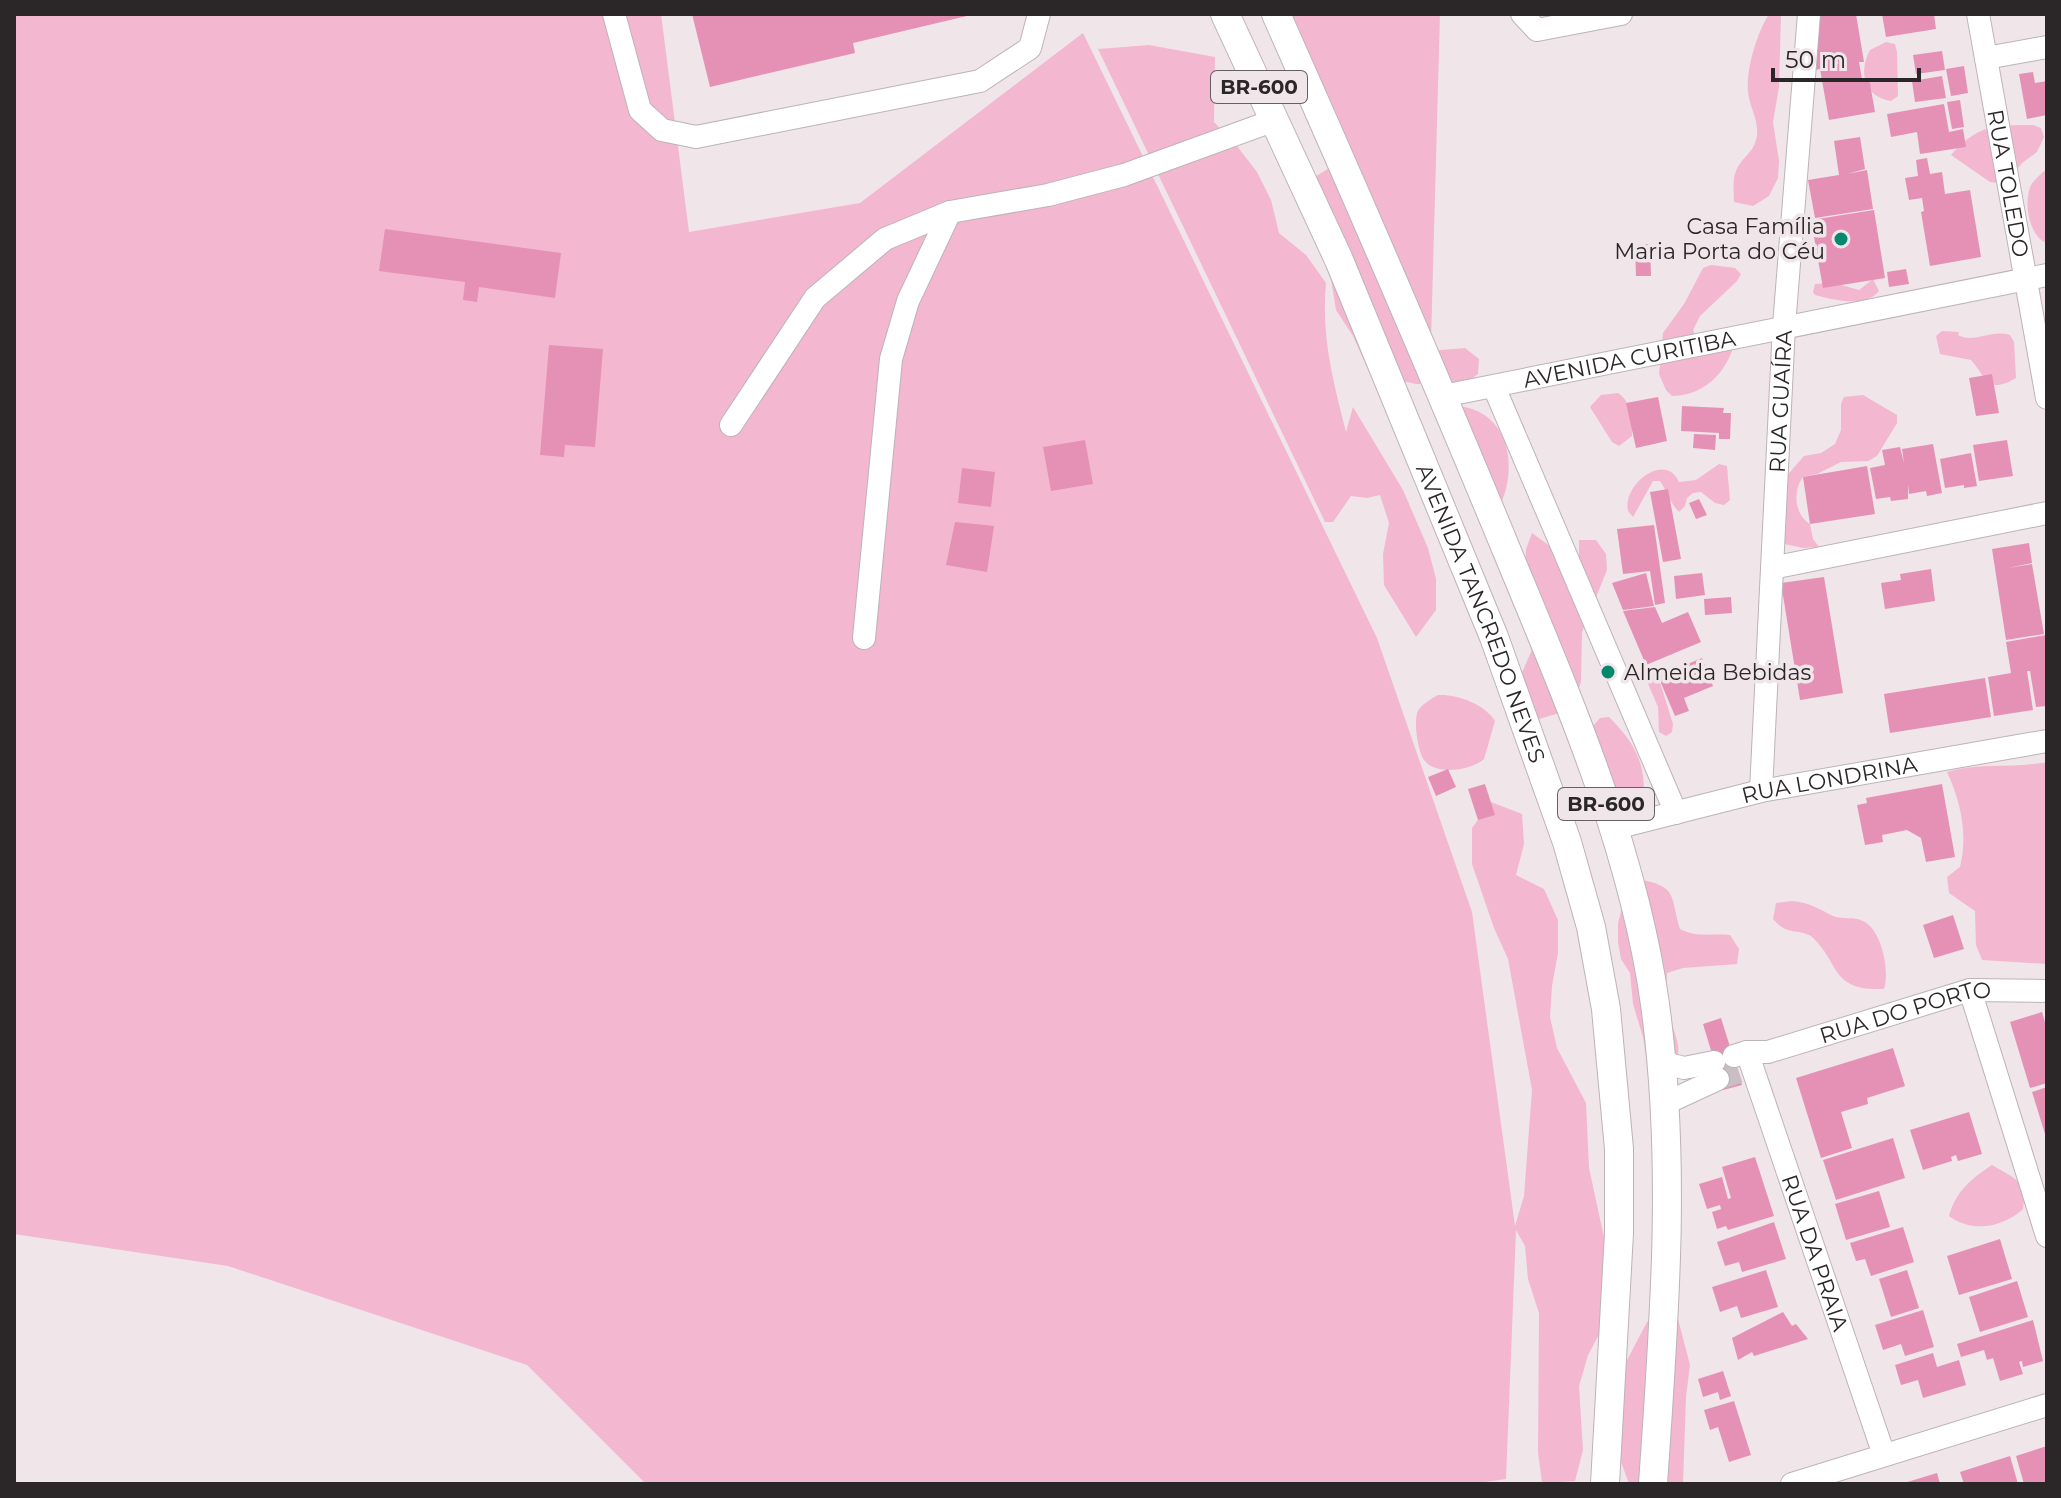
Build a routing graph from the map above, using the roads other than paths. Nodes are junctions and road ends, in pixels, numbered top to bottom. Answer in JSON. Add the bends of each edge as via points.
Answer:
{"nodes":[{"id":1,"x":614,"y":14,"type":"edge"},
{"id":2,"x":1039,"y":14,"type":"edge"},
{"id":3,"x":1225,"y":14,"type":"edge"},
{"id":4,"x":1276,"y":14,"type":"edge"},
{"id":5,"x":1522,"y":14,"type":"edge"},
{"id":6,"x":1621,"y":14,"type":"edge"},
{"id":7,"x":1809,"y":14,"type":"edge"},
{"id":8,"x":1978,"y":14,"type":"edge"},
{"id":9,"x":2047,"y":47,"type":"edge"},
{"id":10,"x":1986,"y":58,"type":"junction"},
{"id":11,"x":1275,"y":120,"type":"junction"},
{"id":12,"x":950,"y":212,"type":"junction"},
{"id":13,"x":2036,"y":276,"type":"edge"},
{"id":14,"x":1784,"y":326,"type":"junction"},
{"id":15,"x":1494,"y":387,"type":"junction"},
{"id":16,"x":1443,"y":396,"type":"junction"},
{"id":17,"x":2047,"y":398,"type":"edge"},
{"id":18,"x":731,"y":425,"type":"dead end"},
{"id":19,"x":2047,"y":513,"type":"edge"},
{"id":20,"x":1772,"y":568,"type":"junction"},
{"id":21,"x":864,"y":638,"type":"dead end"},
{"id":22,"x":2047,"y":741,"type":"edge"},
{"id":23,"x":1761,"y":791,"type":"junction"},
{"id":24,"x":1676,"y":813,"type":"junction"},
{"id":25,"x":1615,"y":828,"type":"junction"},
{"id":26,"x":1970,"y":990,"type":"junction"},
{"id":27,"x":2047,"y":991,"type":"edge"},
{"id":28,"x":1661,"y":1062,"type":"junction"},
{"id":29,"x":1739,"y":1063,"type":"junction"},
{"id":30,"x":1666,"y":1103,"type":"junction"},
{"id":31,"x":2047,"y":1236,"type":"edge"},
{"id":32,"x":2047,"y":1405,"type":"edge"},
{"id":33,"x":1884,"y":1455,"type":"junction"},
{"id":34,"x":1605,"y":1484,"type":"edge"},
{"id":35,"x":1653,"y":1484,"type":"edge"},
{"id":36,"x":1792,"y":1484,"type":"edge"}],
"edges":[{"from":1,"to":2,"type":"street","via":[[640,110],[662,130],[696,137],[980,81],[1030,48]]},
{"from":3,"to":11,"type":"main road","name":"AVENIDA TANCREDO NEVES","number":"BR-600"},
{"from":4,"to":16,"type":"main road","name":"AVENIDA TANCREDO NEVES","number":"BR-600"},
{"from":5,"to":6,"type":"street","via":[[1537,30]]},
{"from":7,"to":14,"type":"street","name":"RUA GUAÍRA"},
{"from":8,"to":10,"type":"street","name":"RUA TOLEDO"},
{"from":9,"to":10,"type":"street"},
{"from":10,"to":13,"type":"street","name":"RUA TOLEDO"},
{"from":11,"to":12,"type":"street","via":[[1124,175]]},
{"from":11,"to":34,"type":"main road","name":"AVENIDA TANCREDO NEVES","number":"BR-600","via":[[1339,260],[1494,637],[1567,842],[1591,927],[1606,1009],[1619,1149]]},
{"from":12,"to":18,"type":"street","via":[[885,239],[815,298]]},
{"from":12,"to":21,"type":"street","via":[[908,301],[891,359]]},
{"from":13,"to":14,"type":"street","name":"AVENIDA CURITIBA"},
{"from":13,"to":17,"type":"street","name":"RUA TOLEDO"},
{"from":14,"to":15,"type":"street","name":"AVENIDA CURITIBA"},
{"from":14,"to":20,"type":"street","name":"RUA GUAÍRA"},
{"from":15,"to":16,"type":"street","name":"AVENIDA CURITIBA"},
{"from":15,"to":24,"type":"street"},
{"from":16,"to":25,"type":"main road","name":"AVENIDA TANCREDO NEVES","number":"BR-600"},
{"from":19,"to":20,"type":"street"},
{"from":20,"to":23,"type":"street","name":"RUA GUAÍRA"},
{"from":22,"to":23,"type":"street","name":"RUA LONDRINA"},
{"from":23,"to":24,"type":"street","name":"RUA LONDRINA"},
{"from":24,"to":25,"type":"street","name":"RUA LONDRINA"},
{"from":25,"to":28,"type":"main road","name":"AVENIDA TANCREDO NEVES","number":"BR-600","via":[[1638,913]]},
{"from":26,"to":27,"type":"street","name":"RUA DO PORTO"},
{"from":26,"to":29,"type":"street","name":"RUA DO PORTO"},
{"from":26,"to":31,"type":"street"},
{"from":28,"to":29,"type":"street","name":"RUA DO PORTO","via":[[1684,1068]]},
{"from":28,"to":30,"type":"main road","name":"AVENIDA TANCREDO NEVES","number":"BR-600"},
{"from":29,"to":30,"type":"street","name":"RUA DO PORTO"},
{"from":29,"to":33,"type":"street","name":"RUA DA PRAIA"},
{"from":30,"to":35,"type":"main road","name":"AVENIDA TANCREDO NEVES","number":"BR-600","via":[[1668,1240]]},
{"from":32,"to":33,"type":"street"},
{"from":33,"to":36,"type":"street"}]}
